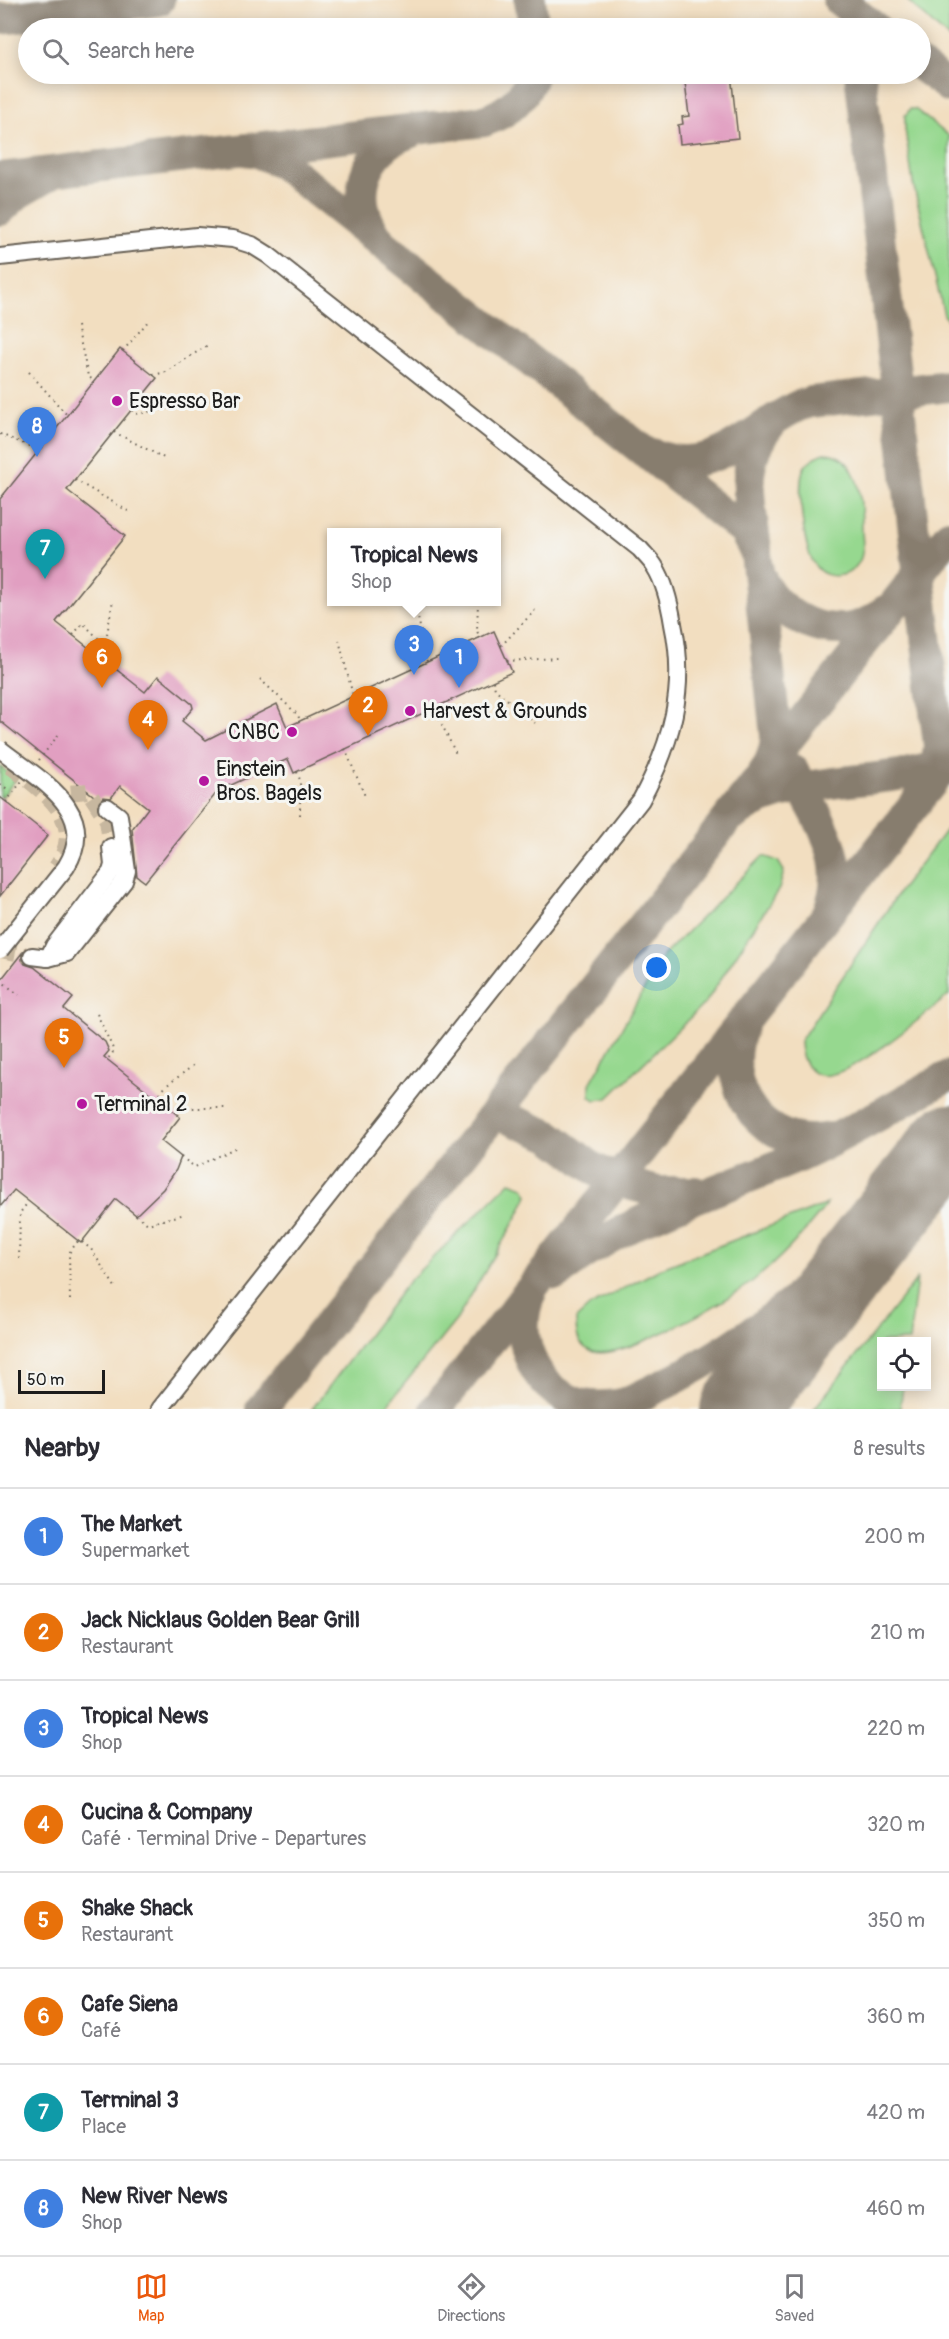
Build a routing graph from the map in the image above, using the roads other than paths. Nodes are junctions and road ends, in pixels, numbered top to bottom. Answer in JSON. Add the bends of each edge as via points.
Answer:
{"nodes":[{"id":1,"x":0,"y":257,"type":"edge"},
{"id":2,"x":0,"y":749,"type":"edge"},
{"id":3,"x":107,"y":807,"type":"dead end"},
{"id":4,"x":111,"y":847,"type":"tunnel mouth"},
{"id":5,"x":0,"y":950,"type":"edge"},
{"id":6,"x":160,"y":1409,"type":"edge"}],
"edges":[{"from":1,"to":6,"type":"street","via":[[196,237],[233,239],[252,245],[640,549],[655,567],[676,637],[679,686],[675,711],[662,756],[640,800]]},
{"from":2,"to":5,"type":"street","bridge":true,"via":[[60,796],[72,813],[77,835],[66,867]]},
{"from":3,"to":4,"type":"street","via":[[119,816],[127,871],[124,881],[67,952],[40,957],[54,946],[111,872]]}]}
